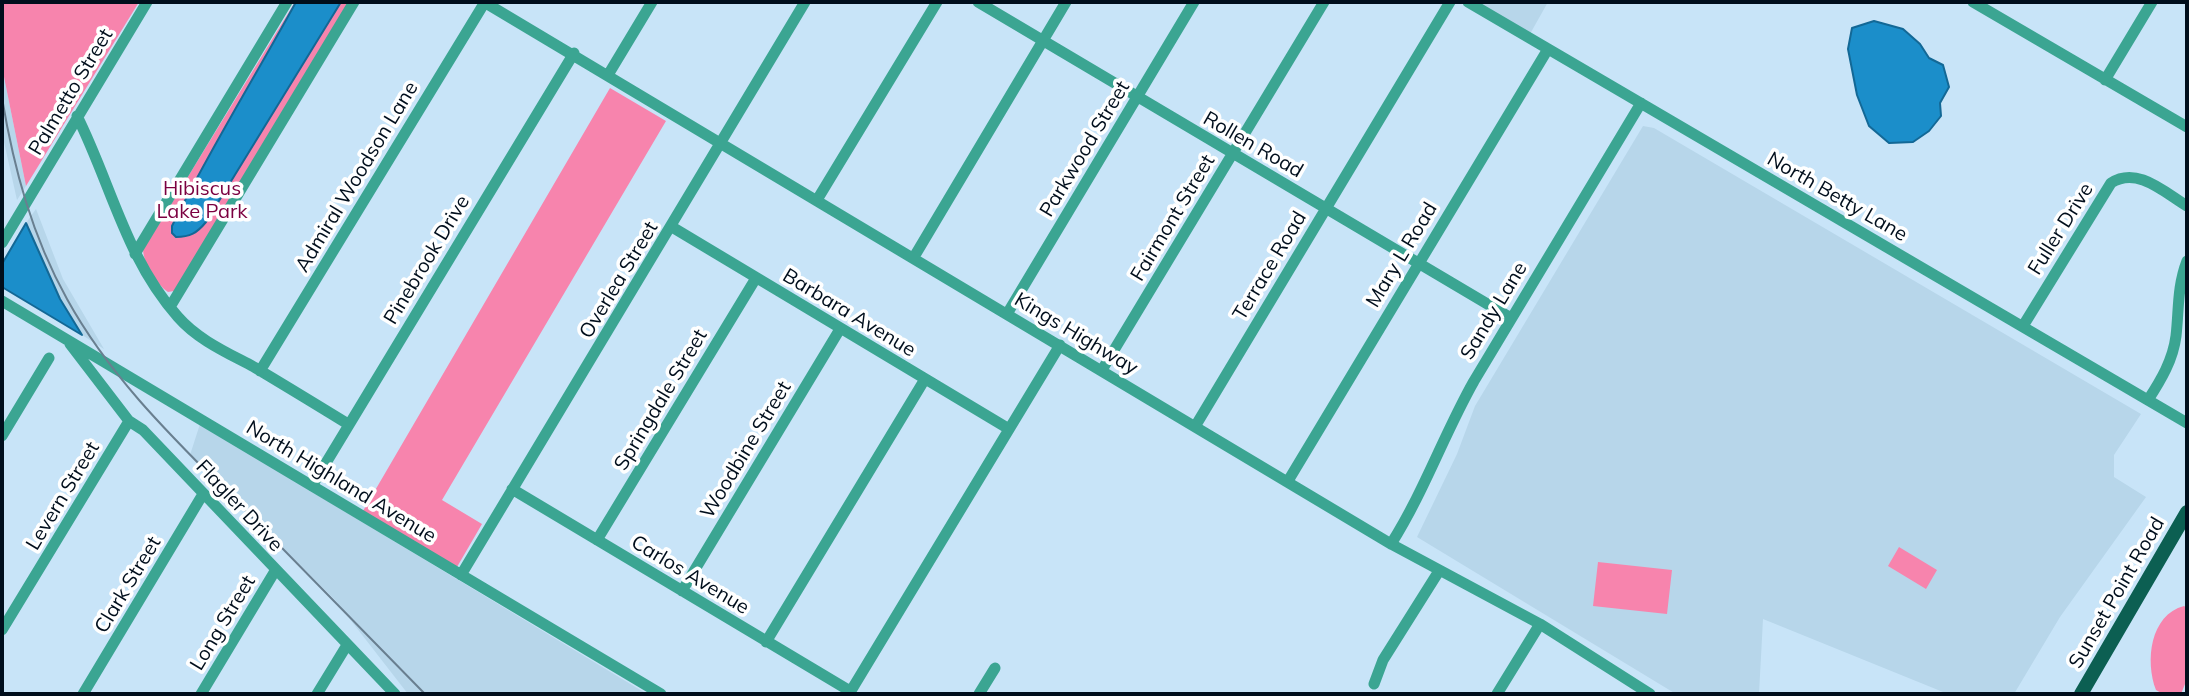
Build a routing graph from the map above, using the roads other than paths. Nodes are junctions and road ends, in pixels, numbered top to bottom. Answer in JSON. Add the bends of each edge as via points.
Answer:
{"nodes":[{"id":1,"x":147,"y":2,"type":"edge"},
{"id":2,"x":287,"y":2,"type":"edge"},
{"id":3,"x":354,"y":2,"type":"edge"},
{"id":4,"x":485,"y":2,"type":"edge"},
{"id":5,"x":652,"y":2,"type":"edge"},
{"id":6,"x":805,"y":2,"type":"edge"},
{"id":7,"x":937,"y":2,"type":"edge"},
{"id":8,"x":978,"y":2,"type":"edge"},
{"id":9,"x":1066,"y":2,"type":"edge"},
{"id":10,"x":1194,"y":2,"type":"edge"},
{"id":11,"x":1324,"y":2,"type":"edge"},
{"id":12,"x":1450,"y":2,"type":"edge"},
{"id":13,"x":1468,"y":2,"type":"edge"},
{"id":14,"x":1973,"y":2,"type":"edge"},
{"id":15,"x":2152,"y":2,"type":"edge"},
{"id":16,"x":1043,"y":40,"type":"junction"},
{"id":17,"x":1548,"y":49,"type":"junction"},
{"id":18,"x":574,"y":53,"type":"junction"},
{"id":19,"x":608,"y":75,"type":"junction"},
{"id":20,"x":2105,"y":80,"type":"junction"},
{"id":21,"x":1137,"y":98,"type":"junction"},
{"id":22,"x":1641,"y":103,"type":"junction"},
{"id":23,"x":77,"y":116,"type":"junction"},
{"id":24,"x":2187,"y":127,"type":"edge"},
{"id":25,"x":721,"y":143,"type":"junction"},
{"id":26,"x":1233,"y":154,"type":"junction"},
{"id":27,"x":817,"y":200,"type":"junction"},
{"id":28,"x":2187,"y":206,"type":"edge"},
{"id":29,"x":1325,"y":209,"type":"junction"},
{"id":30,"x":672,"y":227,"type":"junction"},
{"id":31,"x":2,"y":243,"type":"edge"},
{"id":32,"x":135,"y":254,"type":"junction"},
{"id":33,"x":914,"y":257,"type":"junction"},
{"id":34,"x":2187,"y":261,"type":"edge"},
{"id":35,"x":1418,"y":263,"type":"junction"},
{"id":36,"x":756,"y":278,"type":"junction"},
{"id":37,"x":2,"y":301,"type":"edge"},
{"id":38,"x":170,"y":307,"type":"junction"},
{"id":39,"x":1007,"y":314,"type":"junction"},
{"id":40,"x":1511,"y":318,"type":"junction"},
{"id":41,"x":2023,"y":326,"type":"junction"},
{"id":42,"x":840,"y":329,"type":"junction"},
{"id":43,"x":64,"y":338,"type":"junction"},
{"id":44,"x":1060,"y":345,"type":"junction"},
{"id":45,"x":49,"y":358,"type":"dead end"},
{"id":46,"x":1102,"y":370,"type":"junction"},
{"id":47,"x":260,"y":371,"type":"junction"},
{"id":48,"x":925,"y":379,"type":"junction"},
{"id":49,"x":2148,"y":400,"type":"junction"},
{"id":50,"x":129,"y":421,"type":"junction"},
{"id":51,"x":2187,"y":423,"type":"edge"},
{"id":52,"x":348,"y":424,"type":"junction"},
{"id":53,"x":1196,"y":425,"type":"junction"},
{"id":54,"x":1009,"y":429,"type":"junction"},
{"id":55,"x":2,"y":436,"type":"edge"},
{"id":56,"x":1288,"y":481,"type":"junction"},
{"id":57,"x":312,"y":486,"type":"junction"},
{"id":58,"x":512,"y":489,"type":"junction"},
{"id":59,"x":203,"y":494,"type":"junction"},
{"id":60,"x":2187,"y":512,"type":"edge"},
{"id":61,"x":597,"y":540,"type":"junction"},
{"id":62,"x":1391,"y":544,"type":"junction"},
{"id":63,"x":275,"y":571,"type":"junction"},
{"id":64,"x":1439,"y":571,"type":"junction"},
{"id":65,"x":461,"y":575,"type":"junction"},
{"id":66,"x":682,"y":591,"type":"junction"},
{"id":67,"x":1540,"y":624,"type":"junction"},
{"id":68,"x":2,"y":630,"type":"edge"},
{"id":69,"x":766,"y":642,"type":"junction"},
{"id":70,"x":347,"y":645,"type":"junction"},
{"id":71,"x":995,"y":668,"type":"dead end"},
{"id":72,"x":1374,"y":684,"type":"dead end"},
{"id":73,"x":849,"y":693,"type":"edge"},
{"id":74,"x":83,"y":694,"type":"edge"},
{"id":75,"x":201,"y":694,"type":"edge"},
{"id":76,"x":317,"y":694,"type":"edge"},
{"id":77,"x":395,"y":694,"type":"edge"},
{"id":78,"x":661,"y":694,"type":"edge"},
{"id":79,"x":979,"y":694,"type":"edge"},
{"id":80,"x":1497,"y":694,"type":"edge"},
{"id":81,"x":1650,"y":694,"type":"edge"},
{"id":82,"x":2081,"y":694,"type":"edge"}],
"edges":[{"from":1,"to":23,"type":"street","name":"Palmetto Street"},
{"from":2,"to":32,"type":"street"},
{"from":3,"to":38,"type":"street"},
{"from":4,"to":18,"type":"street","name":"Kings Highway"},
{"from":4,"to":47,"type":"street","name":"Admiral Woodson Lane"},
{"from":5,"to":19,"type":"street"},
{"from":6,"to":25,"type":"street","name":"Overlea Street"},
{"from":7,"to":27,"type":"street"},
{"from":8,"to":16,"type":"street","name":"Rollen Road"},
{"from":9,"to":16,"type":"street"},
{"from":10,"to":21,"type":"street","name":"Parkwood Street"},
{"from":11,"to":26,"type":"street","name":"Fairmont Street"},
{"from":12,"to":29,"type":"street","name":"Terrace Road"},
{"from":13,"to":17,"type":"street","name":"North Betty Lane"},
{"from":14,"to":20,"type":"street"},
{"from":15,"to":20,"type":"street"},
{"from":16,"to":21,"type":"street","name":"Rollen Road"},
{"from":16,"to":33,"type":"street"},
{"from":17,"to":22,"type":"street","name":"North Betty Lane"},
{"from":17,"to":35,"type":"street","name":"Mary L Road"},
{"from":18,"to":19,"type":"street","name":"Kings Highway"},
{"from":18,"to":52,"type":"street","name":"Pinebrook Drive"},
{"from":19,"to":25,"type":"street","name":"Kings Highway"},
{"from":20,"to":24,"type":"street"},
{"from":21,"to":26,"type":"street","name":"Rollen Road"},
{"from":21,"to":39,"type":"street","name":"Parkwood Street"},
{"from":22,"to":40,"type":"street","name":"Sandy Lane"},
{"from":22,"to":41,"type":"street","name":"North Betty Lane"},
{"from":23,"to":31,"type":"street","name":"Palmetto Street"},
{"from":23,"to":32,"type":"street"},
{"from":25,"to":27,"type":"street","name":"Kings Highway"},
{"from":25,"to":30,"type":"street","name":"Overlea Street"},
{"from":26,"to":29,"type":"street","name":"Rollen Road"},
{"from":26,"to":46,"type":"street","name":"Fairmont Street"},
{"from":27,"to":33,"type":"street","name":"Kings Highway"},
{"from":28,"to":41,"type":"street","name":"Fuller Drive","via":[[2141,178],[2111,183]]},
{"from":29,"to":35,"type":"street","name":"Rollen Road"},
{"from":29,"to":53,"type":"street","name":"Terrace Road"},
{"from":30,"to":36,"type":"street","name":"Barbara Avenue"},
{"from":30,"to":58,"type":"street","name":"Overlea Street"},
{"from":32,"to":38,"type":"street"},
{"from":33,"to":39,"type":"street","name":"Kings Highway"},
{"from":34,"to":49,"type":"street","via":[[2173,353]]},
{"from":35,"to":40,"type":"street","name":"Rollen Road"},
{"from":35,"to":56,"type":"street","name":"Mary L Road"},
{"from":36,"to":42,"type":"street","name":"Barbara Avenue"},
{"from":36,"to":61,"type":"street","name":"Springdale Street"},
{"from":37,"to":43,"type":"street","name":"North Highland Avenue"},
{"from":38,"to":47,"type":"street","via":[[198,334]]},
{"from":39,"to":44,"type":"street","name":"Kings Highway"},
{"from":40,"to":62,"type":"street","name":"Sandy Lane","via":[[1458,409]]},
{"from":41,"to":49,"type":"street","name":"North Betty Lane"},
{"from":42,"to":48,"type":"street","name":"Barbara Avenue"},
{"from":42,"to":66,"type":"street","name":"Woodbine Street"},
{"from":43,"to":50,"type":"street","name":"Flagler Drive"},
{"from":43,"to":57,"type":"street","name":"North Highland Avenue"},
{"from":44,"to":46,"type":"street","name":"Kings Highway"},
{"from":44,"to":54,"type":"street"},
{"from":45,"to":55,"type":"street"},
{"from":46,"to":53,"type":"street","name":"Kings Highway"},
{"from":47,"to":52,"type":"street"},
{"from":48,"to":54,"type":"street","name":"Barbara Avenue"},
{"from":48,"to":69,"type":"street"},
{"from":49,"to":51,"type":"street","name":"North Betty Lane"},
{"from":50,"to":59,"type":"street","name":"Flagler Drive"},
{"from":50,"to":68,"type":"street","name":"Levern Street"},
{"from":52,"to":57,"type":"street","name":"Pinebrook Drive"},
{"from":53,"to":56,"type":"street","name":"Kings Highway"},
{"from":54,"to":73,"type":"street"},
{"from":56,"to":62,"type":"street","name":"Kings Highway"},
{"from":57,"to":65,"type":"street","name":"North Highland Avenue"},
{"from":58,"to":61,"type":"street","name":"Carlos Avenue"},
{"from":58,"to":65,"type":"street","name":"Overlea Street"},
{"from":59,"to":63,"type":"street","name":"Flagler Drive"},
{"from":59,"to":74,"type":"street","name":"Clark Street"},
{"from":60,"to":82,"type":"main road","name":"Sunset Point Road"},
{"from":61,"to":66,"type":"street","name":"Carlos Avenue"},
{"from":62,"to":64,"type":"street","name":"Kings Highway"},
{"from":63,"to":70,"type":"street","name":"Flagler Drive"},
{"from":63,"to":75,"type":"street","name":"Long Street"},
{"from":64,"to":67,"type":"street","name":"Kings Highway"},
{"from":64,"to":72,"type":"street","via":[[1383,660]]},
{"from":65,"to":78,"type":"street","name":"North Highland Avenue"},
{"from":66,"to":69,"type":"street","name":"Carlos Avenue"},
{"from":67,"to":80,"type":"street"},
{"from":67,"to":81,"type":"street","name":"Kings Highway"},
{"from":69,"to":73,"type":"street","name":"Carlos Avenue"},
{"from":70,"to":76,"type":"street"},
{"from":70,"to":77,"type":"street","name":"Flagler Drive"},
{"from":71,"to":79,"type":"street"}]}
